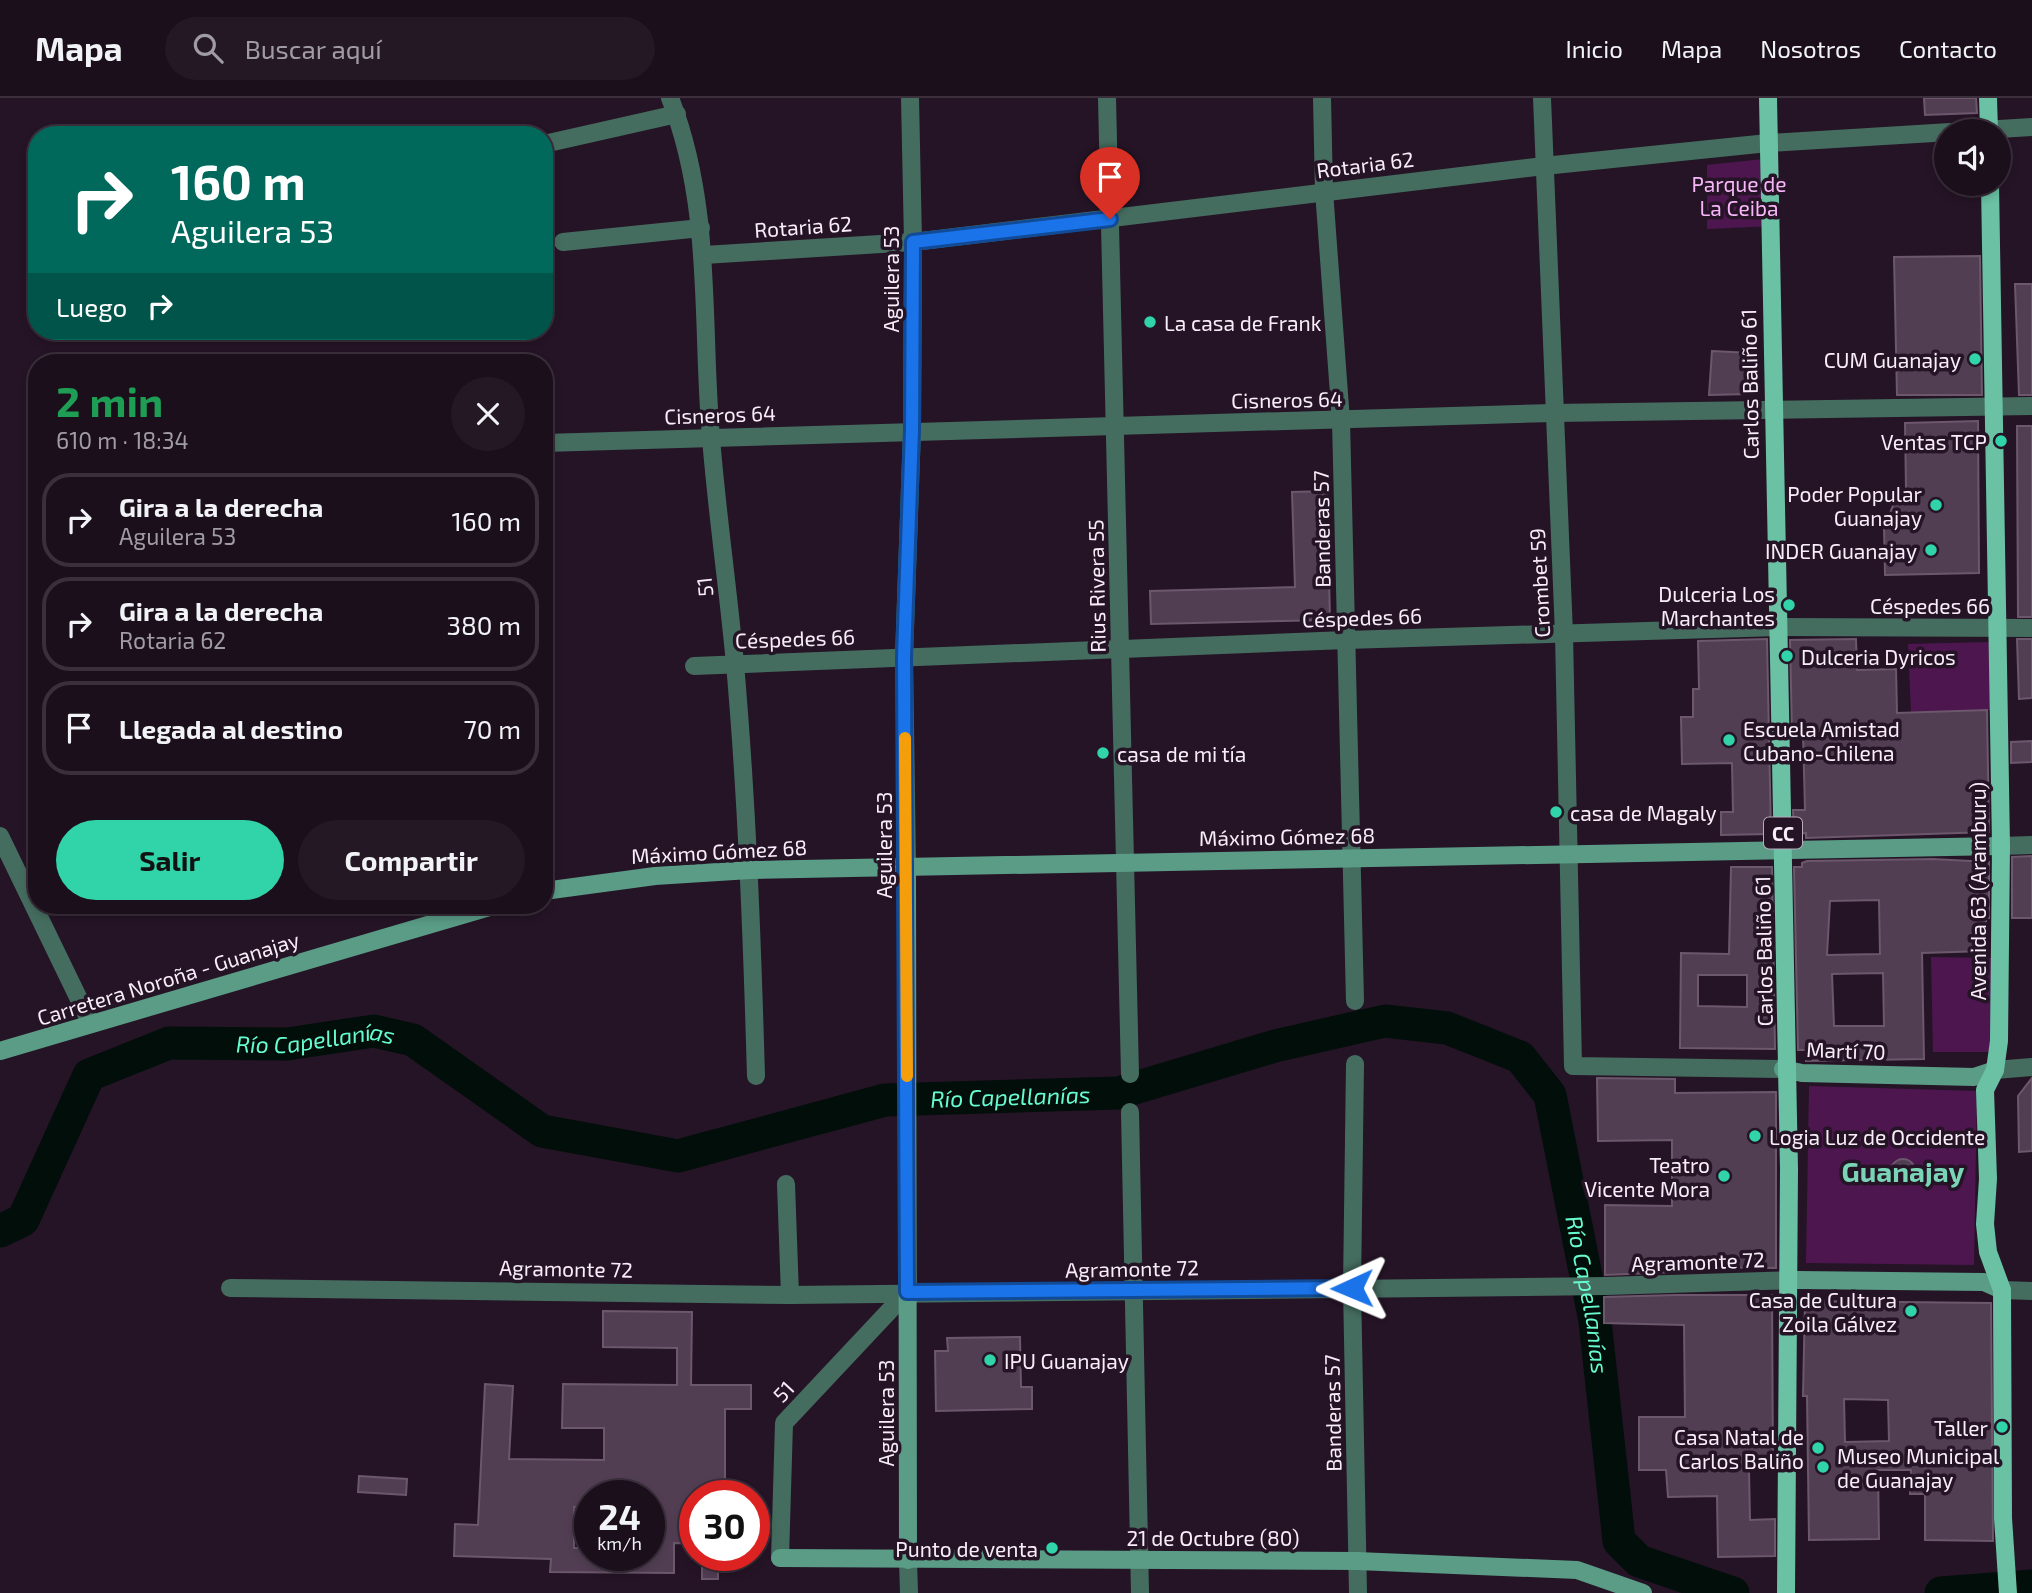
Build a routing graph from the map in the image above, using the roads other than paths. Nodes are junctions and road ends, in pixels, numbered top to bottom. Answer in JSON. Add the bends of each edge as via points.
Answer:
{"nodes":[{"id":1,"x":910,"y":98,"type":"edge"},
{"id":2,"x":1107,"y":98,"type":"edge"},
{"id":3,"x":1322,"y":98,"type":"edge"},
{"id":4,"x":1542,"y":98,"type":"edge"},
{"id":5,"x":1768,"y":98,"type":"edge"},
{"id":6,"x":1988,"y":98,"type":"edge"},
{"id":7,"x":673,"y":106,"type":"edge"},
{"id":8,"x":1989,"y":119,"type":"edge"},
{"id":9,"x":2032,"y":127,"type":"edge"},
{"id":10,"x":2011,"y":128,"type":"edge"},
{"id":11,"x":1934,"y":132,"type":"edge"},
{"id":12,"x":553,"y":141,"type":"edge"},
{"id":13,"x":1768,"y":143,"type":"junction"},
{"id":14,"x":1544,"y":166,"type":"junction"},
{"id":15,"x":1324,"y":191,"type":"junction"},
{"id":16,"x":1990,"y":196,"type":"edge"},
{"id":17,"x":1110,"y":219,"type":"junction"},
{"id":18,"x":701,"y":228,"type":"junction"},
{"id":19,"x":563,"y":242,"type":"dead end"},
{"id":20,"x":913,"y":242,"type":"junction"},
{"id":21,"x":704,"y":255,"type":"junction"},
{"id":22,"x":1993,"y":405,"type":"junction"},
{"id":23,"x":2032,"y":406,"type":"edge"},
{"id":24,"x":1772,"y":411,"type":"junction"},
{"id":25,"x":1553,"y":413,"type":"junction"},
{"id":26,"x":1340,"y":421,"type":"junction"},
{"id":27,"x":1115,"y":426,"type":"junction"},
{"id":28,"x":912,"y":430,"type":"junction"},
{"id":29,"x":710,"y":436,"type":"junction"},
{"id":30,"x":553,"y":443,"type":"edge"},
{"id":31,"x":1778,"y":627,"type":"junction"},
{"id":32,"x":1997,"y":628,"type":"junction"},
{"id":33,"x":2032,"y":628,"type":"edge"},
{"id":34,"x":1564,"y":634,"type":"junction"},
{"id":35,"x":1346,"y":640,"type":"junction"},
{"id":36,"x":1120,"y":650,"type":"junction"},
{"id":37,"x":904,"y":657,"type":"junction"},
{"id":38,"x":735,"y":663,"type":"junction"},
{"id":39,"x":694,"y":666,"type":"dead end"},
{"id":40,"x":0,"y":836,"type":"edge"},
{"id":41,"x":2032,"y":845,"type":"edge"},
{"id":42,"x":2001,"y":846,"type":"junction"},
{"id":43,"x":1783,"y":849,"type":"junction"},
{"id":44,"x":1569,"y":853,"type":"junction"},
{"id":45,"x":1352,"y":858,"type":"junction"},
{"id":46,"x":1125,"y":862,"type":"junction"},
{"id":47,"x":907,"y":866,"type":"junction"},
{"id":48,"x":750,"y":870,"type":"junction"},
{"id":49,"x":553,"y":890,"type":"edge"},
{"id":50,"x":28,"y":893,"type":"edge"},
{"id":51,"x":38,"y":914,"type":"edge"},
{"id":52,"x":465,"y":914,"type":"edge"},
{"id":53,"x":1355,"y":1001,"type":"dead end"},
{"id":54,"x":92,"y":1024,"type":"junction"},
{"id":55,"x":0,"y":1051,"type":"edge"},
{"id":56,"x":1355,"y":1064,"type":"dead end"},
{"id":57,"x":1573,"y":1066,"type":"joint"},
{"id":58,"x":2032,"y":1067,"type":"edge"},
{"id":59,"x":1785,"y":1069,"type":"junction"},
{"id":60,"x":1995,"y":1070,"type":"junction"},
{"id":61,"x":1130,"y":1074,"type":"dead end"},
{"id":62,"x":756,"y":1076,"type":"dead end"},
{"id":63,"x":1130,"y":1112,"type":"dead end"},
{"id":64,"x":786,"y":1184,"type":"dead end"},
{"id":65,"x":1989,"y":1252,"type":"junction"},
{"id":66,"x":1791,"y":1280,"type":"junction"},
{"id":67,"x":1984,"y":1282,"type":"junction"},
{"id":68,"x":230,"y":1288,"type":"dead end"},
{"id":69,"x":1352,"y":1288,"type":"junction"},
{"id":70,"x":2002,"y":1290,"type":"junction"},
{"id":71,"x":1135,"y":1291,"type":"junction"},
{"id":72,"x":2032,"y":1291,"type":"edge"},
{"id":73,"x":907,"y":1292,"type":"junction"},
{"id":74,"x":790,"y":1295,"type":"junction"},
{"id":75,"x":780,"y":1558,"type":"joint"},
{"id":76,"x":908,"y":1560,"type":"junction"},
{"id":77,"x":1140,"y":1560,"type":"junction"},
{"id":78,"x":1357,"y":1561,"type":"junction"},
{"id":79,"x":909,"y":1593,"type":"edge"},
{"id":80,"x":1140,"y":1593,"type":"edge"},
{"id":81,"x":1358,"y":1593,"type":"edge"},
{"id":82,"x":1643,"y":1593,"type":"edge"},
{"id":83,"x":1786,"y":1593,"type":"edge"},
{"id":84,"x":2008,"y":1593,"type":"edge"}],
"edges":[{"from":1,"to":20,"type":"street","name":"Aguilera 53"},
{"from":2,"to":17,"type":"street","name":"Rius Rivera 55"},
{"from":3,"to":15,"type":"street","name":"Banderas 57"},
{"from":4,"to":14,"type":"street","name":"Crombet 59"},
{"from":5,"to":13,"type":"main road","name":"Carlos Baliño 61","number":"CC"},
{"from":6,"to":8,"type":"main road"},
{"from":7,"to":12,"type":"street"},
{"from":7,"to":18,"type":"street","name":"51","via":[[693,172]]},
{"from":9,"to":10,"type":"street","name":"Rotaria 62"},
{"from":11,"to":13,"type":"street","name":"Rotaria 62"},
{"from":13,"to":14,"type":"street","name":"Rotaria 62"},
{"from":13,"to":24,"type":"main road","name":"Carlos Baliño 61","number":"CC"},
{"from":14,"to":15,"type":"street","name":"Rotaria 62"},
{"from":14,"to":25,"type":"street","name":"Crombet 59"},
{"from":15,"to":17,"type":"street","name":"Rotaria 62"},
{"from":15,"to":26,"type":"street","name":"Banderas 57"},
{"from":16,"to":22,"type":"main road","name":"Avenida 63 (Aramburu)"},
{"from":17,"to":20,"type":"street","name":"Rotaria 62"},
{"from":17,"to":27,"type":"street","name":"Rius Rivera 55"},
{"from":18,"to":19,"type":"street"},
{"from":18,"to":21,"type":"street","name":"51"},
{"from":20,"to":21,"type":"street","name":"Rotaria 62"},
{"from":20,"to":28,"type":"street","name":"Aguilera 53"},
{"from":21,"to":29,"type":"street","name":"51"},
{"from":22,"to":23,"type":"street","name":"Cisneros 64"},
{"from":22,"to":24,"type":"street","name":"Cisneros 64"},
{"from":22,"to":32,"type":"main road","name":"Avenida 63 (Aramburu)"},
{"from":24,"to":25,"type":"street","name":"Cisneros 64"},
{"from":24,"to":31,"type":"main road","name":"Carlos Baliño 61","number":"CC"},
{"from":25,"to":26,"type":"street","name":"Cisneros 64"},
{"from":25,"to":34,"type":"street","name":"Crombet 59"},
{"from":26,"to":27,"type":"street","name":"Cisneros 64"},
{"from":26,"to":35,"type":"street","name":"Banderas 57"},
{"from":27,"to":28,"type":"street","name":"Cisneros 64"},
{"from":27,"to":36,"type":"street","name":"Rius Rivera 55"},
{"from":28,"to":29,"type":"street","name":"Cisneros 64"},
{"from":28,"to":37,"type":"street","name":"Aguilera 53"},
{"from":29,"to":30,"type":"street","name":"Cisneros 64"},
{"from":29,"to":38,"type":"street","name":"51"},
{"from":31,"to":32,"type":"street","name":"Céspedes 66"},
{"from":31,"to":34,"type":"street","name":"Céspedes 66"},
{"from":31,"to":43,"type":"main road","name":"Carlos Baliño 61","number":"CC"},
{"from":32,"to":33,"type":"street","name":"Céspedes 66"},
{"from":32,"to":42,"type":"main road","name":"Avenida 63 (Aramburu)"},
{"from":34,"to":35,"type":"street","name":"Céspedes 66"},
{"from":34,"to":44,"type":"street","name":"Crombet 59"},
{"from":35,"to":36,"type":"street","name":"Céspedes 66"},
{"from":35,"to":45,"type":"street","name":"Banderas 57"},
{"from":36,"to":37,"type":"street","name":"Céspedes 66"},
{"from":36,"to":46,"type":"street","name":"Rius Rivera 55"},
{"from":37,"to":38,"type":"street","name":"Céspedes 66"},
{"from":37,"to":47,"type":"street","name":"Aguilera 53"},
{"from":38,"to":39,"type":"street","name":"Céspedes 66"},
{"from":38,"to":48,"type":"street","name":"51"},
{"from":40,"to":50,"type":"street"},
{"from":41,"to":42,"type":"street","name":"Máximo Gómez 68"},
{"from":42,"to":43,"type":"street","name":"Máximo Gómez 68"},
{"from":42,"to":60,"type":"main road","name":"Avenida 63 (Aramburu)"},
{"from":43,"to":44,"type":"street","name":"Máximo Gómez 68"},
{"from":43,"to":59,"type":"main road","name":"Carlos Baliño 61","number":"CC"},
{"from":44,"to":45,"type":"street","name":"Máximo Gómez 68"},
{"from":44,"to":57,"type":"street","name":"Crombet 59"},
{"from":45,"to":46,"type":"street","name":"Máximo Gómez 68"},
{"from":45,"to":53,"type":"street","name":"Banderas 57"},
{"from":46,"to":47,"type":"street","name":"Máximo Gómez 68"},
{"from":46,"to":61,"type":"street","name":"Rius Rivera 55"},
{"from":47,"to":48,"type":"street","name":"Máximo Gómez 68"},
{"from":47,"to":73,"type":"street","name":"Aguilera 53"},
{"from":48,"to":49,"type":"street","name":"Máximo Gómez 68","via":[[655,876]]},
{"from":48,"to":62,"type":"street","name":"51"},
{"from":51,"to":54,"type":"street"},
{"from":52,"to":54,"type":"street","name":"Carretera Noroña - Guanajay"},
{"from":54,"to":55,"type":"street","name":"Carretera Noroña - Guanajay"},
{"from":56,"to":69,"type":"street","name":"Banderas 57"},
{"from":57,"to":59,"type":"street","name":"Martí 70"},
{"from":58,"to":60,"type":"street","name":"Martí 70"},
{"from":59,"to":60,"type":"street","name":"Martí 70","via":[[1974,1077]]},
{"from":59,"to":66,"type":"main road","name":"Carlos Baliño 61","number":"CC"},
{"from":60,"to":65,"type":"main road","name":"Avenida 63 (Aramburu)","via":[[1985,1090]]},
{"from":63,"to":71,"type":"street"},
{"from":64,"to":74,"type":"street"},
{"from":65,"to":67,"type":"street","via":[[1995,1276]]},
{"from":65,"to":70,"type":"main road","name":"Avenida 63 (Aramburu)"},
{"from":66,"to":67,"type":"street","name":"Agramonte 72"},
{"from":66,"to":69,"type":"street","name":"Agramonte 72"},
{"from":66,"to":83,"type":"main road","name":"Carlos Baliño 61","number":"CC"},
{"from":67,"to":70,"type":"street","name":"Agramonte 72"},
{"from":68,"to":74,"type":"street","name":"Agramonte 72"},
{"from":69,"to":71,"type":"street","name":"Agramonte 72"},
{"from":69,"to":78,"type":"street","name":"Banderas 57"},
{"from":70,"to":72,"type":"street","name":"Agramonte 72"},
{"from":70,"to":84,"type":"main road","name":"Avenida 63 (Aramburu)"},
{"from":71,"to":73,"type":"street","name":"Agramonte 72"},
{"from":71,"to":77,"type":"street"},
{"from":73,"to":74,"type":"street","name":"Agramonte 72"},
{"from":73,"to":75,"type":"street","name":"51","via":[[784,1423]]},
{"from":73,"to":76,"type":"street","name":"Aguilera 53"},
{"from":75,"to":76,"type":"street","name":"21 de Octubre (80)"},
{"from":76,"to":77,"type":"street","name":"21 de Octubre (80)"},
{"from":76,"to":79,"type":"street","name":"Aguilera 53"},
{"from":77,"to":78,"type":"street","name":"21 de Octubre (80)"},
{"from":77,"to":80,"type":"street"},
{"from":78,"to":81,"type":"street","name":"Banderas 57"},
{"from":78,"to":82,"type":"street","name":"21 de Octubre (80)","via":[[1577,1570]]}]}
